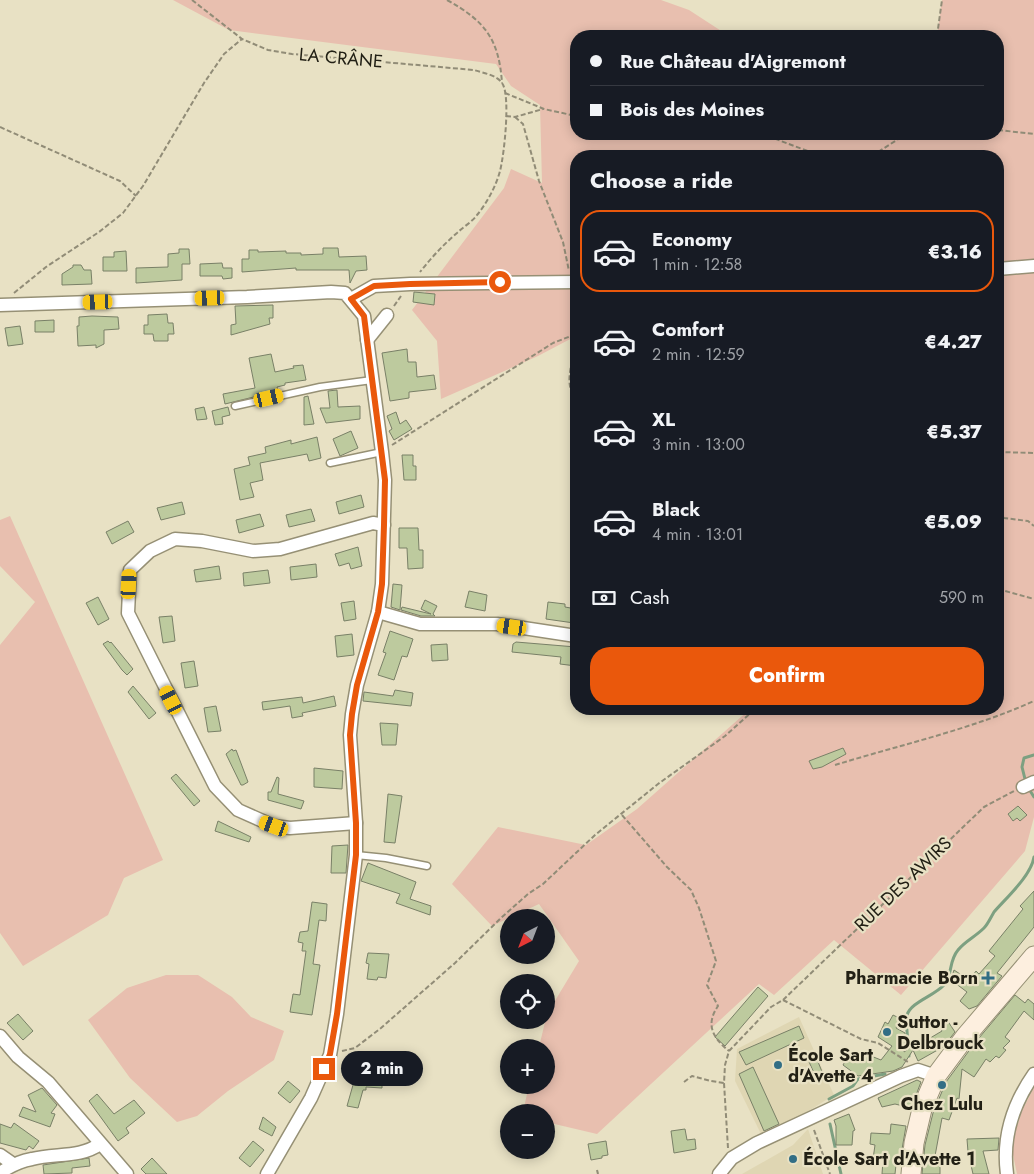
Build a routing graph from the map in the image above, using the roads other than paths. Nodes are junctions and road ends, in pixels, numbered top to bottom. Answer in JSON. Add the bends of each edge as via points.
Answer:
{"nodes":[{"id":1,"x":1034,"y":266,"type":"edge"},
{"id":2,"x":1004,"y":268,"type":"edge"},
{"id":3,"x":570,"y":282,"type":"edge"},
{"id":4,"x":351,"y":299,"type":"junction"},
{"id":5,"x":3,"y":305,"type":"edge"},
{"id":6,"x":387,"y":315,"type":"road end"},
{"id":7,"x":367,"y":340,"type":"junction"},
{"id":8,"x":372,"y":380,"type":"junction"},
{"id":9,"x":235,"y":406,"type":"dead end"},
{"id":10,"x":382,"y":452,"type":"junction"},
{"id":11,"x":330,"y":463,"type":"dead end"},
{"id":12,"x":384,"y":525,"type":"junction"},
{"id":13,"x":378,"y":612,"type":"junction"},
{"id":14,"x":570,"y":635,"type":"edge"},
{"id":15,"x":356,"y":823,"type":"junction"},
{"id":16,"x":356,"y":855,"type":"junction"},
{"id":17,"x":427,"y":866,"type":"dead end"},
{"id":18,"x":1034,"y":956,"type":"edge"},
{"id":19,"x":0,"y":1036,"type":"edge"},
{"id":20,"x":927,"y":1073,"type":"junction"},
{"id":21,"x":1034,"y":1074,"type":"edge"},
{"id":22,"x":100,"y":1144,"type":"junction"},
{"id":23,"x":0,"y":1156,"type":"edge"},
{"id":24,"x":13,"y":1164,"type":"junction"},
{"id":25,"x":0,"y":1173,"type":"edge"},
{"id":26,"x":127,"y":1174,"type":"edge"},
{"id":27,"x":267,"y":1174,"type":"edge"},
{"id":28,"x":719,"y":1174,"type":"edge"},
{"id":29,"x":911,"y":1174,"type":"edge"},
{"id":30,"x":1007,"y":1174,"type":"edge"}],
"edges":[{"from":1,"to":2,"type":"street"},
{"from":3,"to":4,"type":"street","via":[[374,286]]},
{"from":4,"to":5,"type":"street","via":[[345,293],[331,292]]},
{"from":4,"to":7,"type":"street","via":[[364,316]]},
{"from":6,"to":7,"type":"street"},
{"from":7,"to":8,"type":"street"},
{"from":8,"to":9,"type":"lane","via":[[320,387]]},
{"from":8,"to":10,"type":"street"},
{"from":10,"to":11,"type":"lane"},
{"from":10,"to":12,"type":"street"},
{"from":12,"to":13,"type":"street"},
{"from":12,"to":15,"type":"street","via":[[373,523],[280,549],[253,551],[175,539],[150,550],[130,570],[128,614],[215,786],[238,810],[274,826],[290,828]]},
{"from":13,"to":14,"type":"street","via":[[420,624],[497,624]]},
{"from":13,"to":15,"type":"street","via":[[357,685],[350,735]]},
{"from":15,"to":16,"type":"street"},
{"from":16,"to":17,"type":"lane"},
{"from":16,"to":27,"type":"street","via":[[330,1054],[311,1098]]},
{"from":18,"to":20,"type":"street","via":[[965,1037]]},
{"from":19,"to":22,"type":"street","via":[[18,1057],[48,1082]]},
{"from":20,"to":28,"type":"street","via":[[901,1076],[757,1143],[732,1158]]},
{"from":20,"to":29,"type":"street"},
{"from":21,"to":30,"type":"street","via":[[1020,1094],[1012,1116],[1004,1156]]},
{"from":22,"to":24,"type":"street","via":[[89,1151],[32,1158]]},
{"from":22,"to":26,"type":"street"},
{"from":23,"to":24,"type":"street"},
{"from":24,"to":25,"type":"street"}]}
